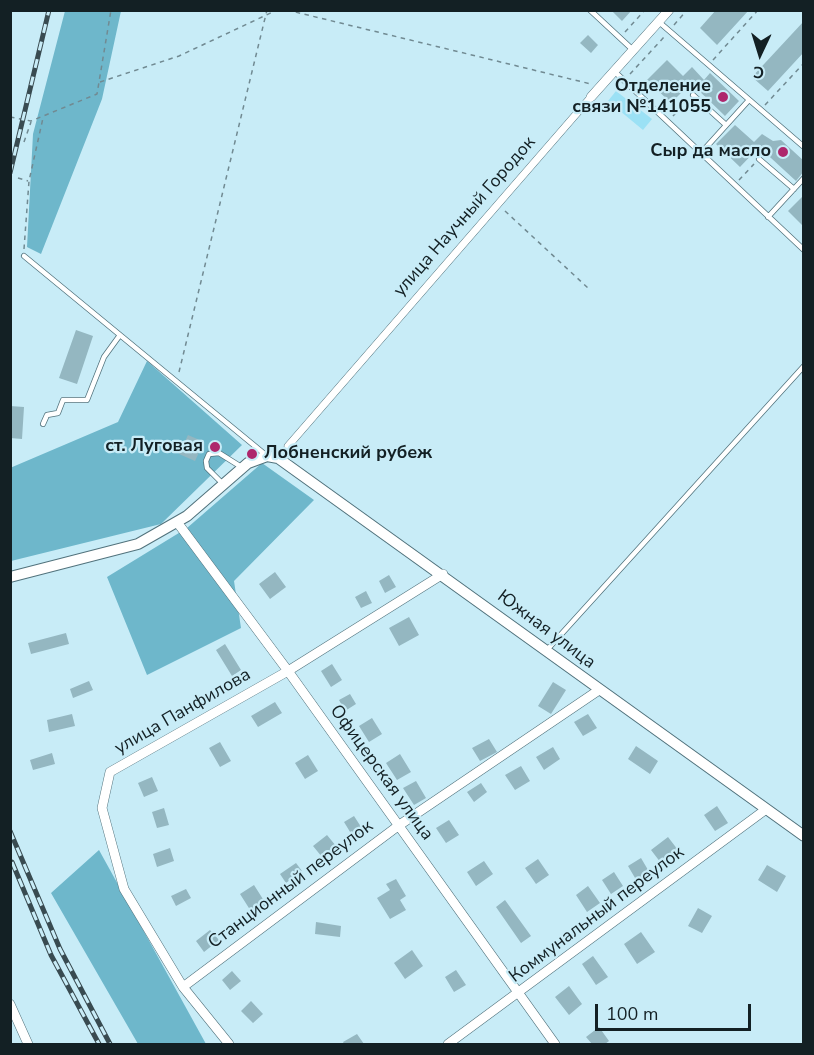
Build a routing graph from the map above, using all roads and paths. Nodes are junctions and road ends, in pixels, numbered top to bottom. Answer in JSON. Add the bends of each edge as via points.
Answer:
{"nodes":[{"id":1,"x":111,"y":10,"type":"edge"},
{"id":2,"x":267,"y":10,"type":"edge"},
{"id":3,"x":278,"y":10,"type":"edge"},
{"id":4,"x":287,"y":10,"type":"edge"},
{"id":5,"x":590,"y":10,"type":"edge"},
{"id":6,"x":645,"y":10,"type":"edge"},
{"id":7,"x":669,"y":10,"type":"edge"},
{"id":8,"x":687,"y":10,"type":"edge"},
{"id":9,"x":758,"y":10,"type":"edge"},
{"id":10,"x":266,"y":16,"type":"junction"},
{"id":11,"x":659,"y":22,"type":"junction"},
{"id":12,"x":669,"y":31,"type":"junction"},
{"id":13,"x":620,"y":38,"type":"junction"},
{"id":14,"x":633,"y":50,"type":"junction"},
{"id":15,"x":804,"y":63,"type":"edge"},
{"id":16,"x":708,"y":65,"type":"junction"},
{"id":17,"x":614,"y":71,"type":"junction"},
{"id":18,"x":624,"y":81,"type":"junction"},
{"id":19,"x":100,"y":82,"type":"junction"},
{"id":20,"x":600,"y":86,"type":"junction"},
{"id":21,"x":693,"y":95,"type":"joint"},
{"id":22,"x":591,"y":97,"type":"joint"},
{"id":23,"x":749,"y":100,"type":"junction"},
{"id":24,"x":760,"y":110,"type":"junction"},
{"id":25,"x":44,"y":116,"type":"junction"},
{"id":26,"x":10,"y":117,"type":"edge"},
{"id":27,"x":31,"y":121,"type":"junction"},
{"id":28,"x":668,"y":122,"type":"junction"},
{"id":29,"x":726,"y":125,"type":"junction"},
{"id":30,"x":24,"y":142,"type":"dead end"},
{"id":31,"x":804,"y":147,"type":"edge"},
{"id":32,"x":701,"y":153,"type":"junction"},
{"id":33,"x":759,"y":159,"type":"joint"},
{"id":34,"x":18,"y":178,"type":"dead end"},
{"id":35,"x":804,"y":178,"type":"edge"},
{"id":36,"x":29,"y":181,"type":"junction"},
{"id":37,"x":735,"y":185,"type":"junction"},
{"id":38,"x":794,"y":189,"type":"junction"},
{"id":39,"x":498,"y":205,"type":"junction"},
{"id":40,"x":768,"y":217,"type":"junction"},
{"id":41,"x":804,"y":250,"type":"edge"},
{"id":42,"x":24,"y":256,"type":"joint"},
{"id":43,"x":588,"y":288,"type":"dead end"},
{"id":44,"x":120,"y":334,"type":"junction"},
{"id":45,"x":804,"y":366,"type":"edge"},
{"id":46,"x":177,"y":382,"type":"junction"},
{"id":47,"x":44,"y":424,"type":"dead end"},
{"id":48,"x":288,"y":446,"type":"dead end"},
{"id":49,"x":267,"y":456,"type":"junction"},
{"id":50,"x":243,"y":468,"type":"junction"},
{"id":51,"x":224,"y":485,"type":"junction"},
{"id":52,"x":177,"y":522,"type":"junction"},
{"id":53,"x":443,"y":574,"type":"junction"},
{"id":54,"x":10,"y":577,"type":"edge"},
{"id":55,"x":546,"y":651,"type":"junction"},
{"id":56,"x":288,"y":671,"type":"junction"},
{"id":57,"x":599,"y":690,"type":"junction"},
{"id":58,"x":765,"y":810,"type":"junction"},
{"id":59,"x":398,"y":826,"type":"junction"},
{"id":60,"x":804,"y":836,"type":"edge"},
{"id":61,"x":183,"y":987,"type":"junction"},
{"id":62,"x":519,"y":994,"type":"junction"},
{"id":63,"x":10,"y":1004,"type":"edge"},
{"id":64,"x":28,"y":1044,"type":"edge"},
{"id":65,"x":229,"y":1044,"type":"edge"},
{"id":66,"x":448,"y":1044,"type":"edge"},
{"id":67,"x":555,"y":1044,"type":"edge"}],
"edges":[{"from":1,"to":19,"type":"path"},
{"from":2,"to":10,"type":"path"},
{"from":3,"to":10,"type":"path"},
{"from":4,"to":20,"type":"path"},
{"from":5,"to":13,"type":"lane"},
{"from":6,"to":13,"type":"path"},
{"from":7,"to":11,"type":"street","name":"улица Научный Городок"},
{"from":8,"to":12,"type":"path"},
{"from":9,"to":16,"type":"path"},
{"from":10,"to":19,"type":"path","via":[[179,56]]},
{"from":10,"to":46,"type":"path"},
{"from":11,"to":12,"type":"lane"},
{"from":11,"to":14,"type":"street","name":"улица Научный Городок"},
{"from":12,"to":16,"type":"lane"},
{"from":12,"to":18,"type":"path"},
{"from":13,"to":14,"type":"lane"},
{"from":14,"to":17,"type":"street","name":"улица Научный Городок"},
{"from":15,"to":24,"type":"path"},
{"from":16,"to":23,"type":"lane"},
{"from":17,"to":18,"type":"lane"},
{"from":17,"to":20,"type":"street","name":"улица Научный Городок"},
{"from":18,"to":28,"type":"lane"},
{"from":19,"to":25,"type":"path","via":[[97,94]]},
{"from":20,"to":22,"type":"street","name":"улица Научный Городок"},
{"from":21,"to":28,"type":"path"},
{"from":21,"to":29,"type":"lane"},
{"from":22,"to":39,"type":"street","name":"улица Научный Городок"},
{"from":23,"to":24,"type":"lane"},
{"from":23,"to":29,"type":"lane"},
{"from":24,"to":31,"type":"lane"},
{"from":25,"to":27,"type":"path"},
{"from":25,"to":36,"type":"path"},
{"from":26,"to":27,"type":"path"},
{"from":27,"to":30,"type":"path"},
{"from":28,"to":32,"type":"lane"},
{"from":29,"to":32,"type":"lane"},
{"from":32,"to":37,"type":"lane"},
{"from":33,"to":37,"type":"path"},
{"from":33,"to":38,"type":"lane"},
{"from":34,"to":36,"type":"path"},
{"from":35,"to":38,"type":"lane"},
{"from":36,"to":42,"type":"path"},
{"from":37,"to":40,"type":"lane"},
{"from":38,"to":40,"type":"lane"},
{"from":39,"to":43,"type":"path"},
{"from":39,"to":48,"type":"street","name":"улица Научный Городок"},
{"from":40,"to":41,"type":"lane"},
{"from":42,"to":44,"type":"lane"},
{"from":44,"to":46,"type":"lane"},
{"from":44,"to":47,"type":"lane","via":[[104,357],[87,400],[63,400],[57,413],[47,415]]},
{"from":45,"to":55,"type":"lane"},
{"from":46,"to":49,"type":"lane"},
{"from":49,"to":50,"type":"street"},
{"from":49,"to":53,"type":"street","name":"Южная улица","via":[[278,458]]},
{"from":50,"to":51,"type":"street"},
{"from":50,"to":51,"type":"lane","via":[[219,453],[209,454],[207,468]]},
{"from":51,"to":52,"type":"street"},
{"from":52,"to":54,"type":"street","via":[[138,544]]},
{"from":52,"to":56,"type":"street","name":"Офицерская улица"},
{"from":53,"to":55,"type":"street","name":"Южная улица"},
{"from":53,"to":56,"type":"street","name":"улица Панфилова"},
{"from":55,"to":57,"type":"street","name":"Южная улица"},
{"from":56,"to":59,"type":"street","name":"Офицерская улица"},
{"from":56,"to":61,"type":"street","name":"улица Панфилова","via":[[110,772],[102,808],[124,889]]},
{"from":57,"to":58,"type":"street","name":"Южная улица"},
{"from":57,"to":59,"type":"street","name":"Станционный переулок"},
{"from":58,"to":60,"type":"street","name":"Южная улица"},
{"from":58,"to":62,"type":"street","name":"Коммунальный переулок"},
{"from":59,"to":61,"type":"street","name":"Станционный переулок"},
{"from":59,"to":62,"type":"street","name":"Офицерская улица"},
{"from":61,"to":65,"type":"street","name":"улица Панфилова"},
{"from":62,"to":66,"type":"street","name":"Коммунальный переулок"},
{"from":62,"to":67,"type":"street","name":"Офицерская улица"},
{"from":63,"to":64,"type":"street"}]}
